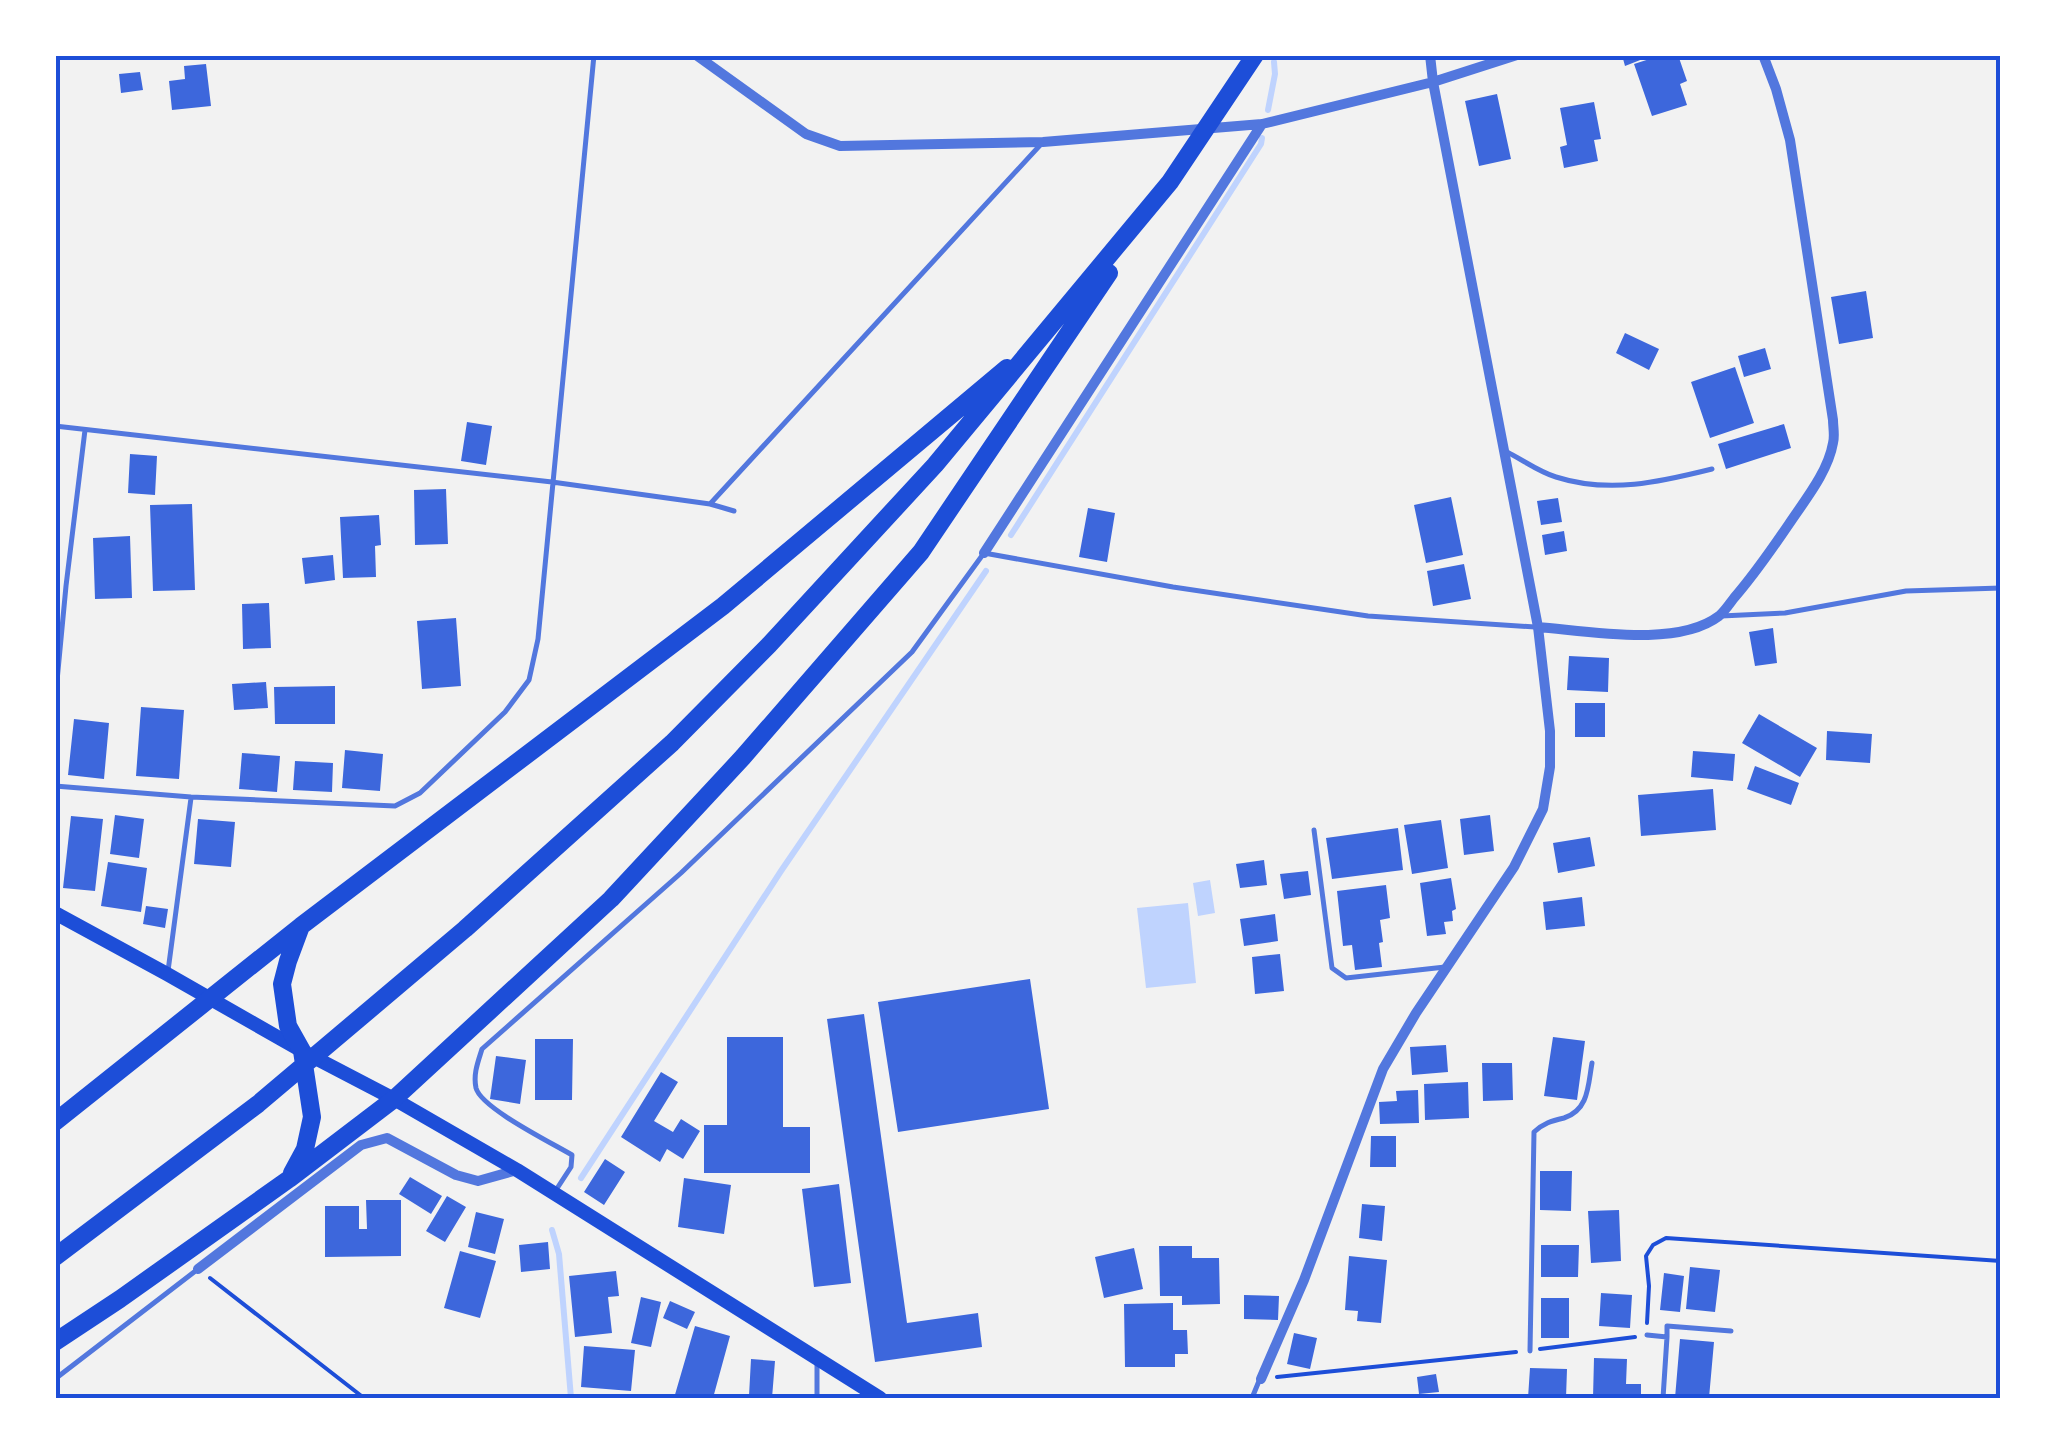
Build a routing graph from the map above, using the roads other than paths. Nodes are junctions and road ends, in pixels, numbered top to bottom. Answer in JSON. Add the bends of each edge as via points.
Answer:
{"nodes":[{"id":1,"x":594,"y":55,"type":"edge"},
{"id":2,"x":696,"y":55,"type":"edge"},
{"id":3,"x":1430,"y":55,"type":"edge"},
{"id":4,"x":1517,"y":55,"type":"edge"},
{"id":5,"x":1763,"y":55,"type":"edge"},
{"id":6,"x":1250,"y":62,"type":"edge"},
{"id":7,"x":1433,"y":82,"type":"junction"},
{"id":8,"x":1262,"y":124,"type":"junction"},
{"id":9,"x":1044,"y":142,"type":"junction"},
{"id":10,"x":1170,"y":182,"type":"junction"},
{"id":11,"x":1044,"y":336,"type":"junction"},
{"id":12,"x":55,"y":426,"type":"edge"},
{"id":13,"x":85,"y":430,"type":"junction"},
{"id":14,"x":1504,"y":451,"type":"junction"},
{"id":15,"x":1712,"y":469,"type":"dead end"},
{"id":16,"x":552,"y":482,"type":"junction"},
{"id":17,"x":710,"y":504,"type":"junction"},
{"id":18,"x":734,"y":511,"type":"dead end"},
{"id":19,"x":984,"y":552,"type":"junction"},
{"id":20,"x":2001,"y":588,"type":"edge"},
{"id":21,"x":1719,"y":616,"type":"junction"},
{"id":22,"x":1538,"y":627,"type":"junction"},
{"id":23,"x":55,"y":771,"type":"edge"},
{"id":24,"x":55,"y":786,"type":"edge"},
{"id":25,"x":191,"y":797,"type":"junction"},
{"id":26,"x":1314,"y":830,"type":"dead end"},
{"id":27,"x":55,"y":914,"type":"edge"},
{"id":28,"x":301,"y":926,"type":"junction"},
{"id":29,"x":1448,"y":966,"type":"junction"},
{"id":30,"x":167,"y":974,"type":"junction"},
{"id":31,"x":208,"y":999,"type":"junction"},
{"id":32,"x":302,"y":1051,"type":"junction"},
{"id":33,"x":1592,"y":1063,"type":"dead end"},
{"id":34,"x":394,"y":1099,"type":"junction"},
{"id":35,"x":55,"y":1122,"type":"edge"},
{"id":36,"x":516,"y":1170,"type":"junction"},
{"id":37,"x":289,"y":1179,"type":"junction"},
{"id":38,"x":554,"y":1194,"type":"junction"},
{"id":39,"x":55,"y":1257,"type":"edge"},
{"id":40,"x":198,"y":1269,"type":"joint"},
{"id":41,"x":1731,"y":1330,"type":"dead end"},
{"id":42,"x":1646,"y":1335,"type":"road end"},
{"id":43,"x":1667,"y":1337,"type":"junction"},
{"id":44,"x":55,"y":1342,"type":"edge"},
{"id":45,"x":1530,"y":1351,"type":"road end"},
{"id":46,"x":817,"y":1357,"type":"junction"},
{"id":47,"x":55,"y":1379,"type":"edge"},
{"id":48,"x":1261,"y":1379,"type":"joint"},
{"id":49,"x":817,"y":1398,"type":"edge"},
{"id":50,"x":880,"y":1398,"type":"edge"},
{"id":51,"x":1252,"y":1398,"type":"edge"},
{"id":52,"x":1663,"y":1398,"type":"edge"}],
"edges":[{"from":1,"to":16,"type":"lane"},
{"from":2,"to":9,"type":"street","via":[[806,134],[840,146]]},
{"from":3,"to":7,"type":"street"},
{"from":4,"to":7,"type":"street"},
{"from":5,"to":21,"type":"street","via":[[1790,140],[1834,442],[1816,484]]},
{"from":6,"to":10,"type":"highway"},
{"from":7,"to":8,"type":"street"},
{"from":7,"to":14,"type":"street"},
{"from":8,"to":9,"type":"street"},
{"from":8,"to":19,"type":"street"},
{"from":9,"to":17,"type":"lane"},
{"from":10,"to":11,"type":"highway"},
{"from":10,"to":34,"type":"highway","via":[[921,552],[611,899]]},
{"from":11,"to":28,"type":"highway","via":[[723,606]]},
{"from":11,"to":39,"type":"highway","via":[[936,465],[672,743],[258,1104]]},
{"from":12,"to":13,"type":"lane"},
{"from":13,"to":16,"type":"lane"},
{"from":13,"to":23,"type":"lane","via":[[66,586]]},
{"from":14,"to":15,"type":"lane","via":[[1553,476],[1593,486]]},
{"from":14,"to":22,"type":"street"},
{"from":16,"to":17,"type":"lane"},
{"from":16,"to":25,"type":"lane","via":[[529,680],[506,712],[420,793],[395,806]]},
{"from":17,"to":18,"type":"lane"},
{"from":19,"to":22,"type":"lane","via":[[1368,616]]},
{"from":19,"to":38,"type":"lane","via":[[912,652],[681,873],[482,1049],[476,1092],[572,1155]]},
{"from":20,"to":21,"type":"lane","via":[[1906,591],[1786,614]]},
{"from":21,"to":22,"type":"street","via":[[1640,636]]},
{"from":22,"to":29,"type":"street","via":[[1550,731],[1543,809],[1514,868]]},
{"from":24,"to":25,"type":"lane"},
{"from":25,"to":30,"type":"lane"},
{"from":26,"to":29,"type":"lane","via":[[1332,968],[1346,978]]},
{"from":27,"to":30,"type":"main road"},
{"from":28,"to":31,"type":"highway"},
{"from":28,"to":32,"type":"highway","via":[[282,984],[288,1026]]},
{"from":29,"to":48,"type":"street","via":[[1383,1069]]},
{"from":30,"to":31,"type":"main road"},
{"from":31,"to":32,"type":"main road"},
{"from":31,"to":35,"type":"highway"},
{"from":32,"to":34,"type":"main road"},
{"from":32,"to":37,"type":"highway","via":[[312,1117],[306,1149]]},
{"from":33,"to":45,"type":"lane","via":[[1585,1103],[1534,1132]]},
{"from":34,"to":36,"type":"main road"},
{"from":34,"to":37,"type":"highway"},
{"from":36,"to":38,"type":"main road"},
{"from":36,"to":40,"type":"street","via":[[478,1181],[387,1138],[361,1145]]},
{"from":37,"to":44,"type":"highway"},
{"from":38,"to":46,"type":"main road"},
{"from":40,"to":47,"type":"lane"},
{"from":41,"to":43,"type":"lane","via":[[1667,1326]]},
{"from":42,"to":43,"type":"lane"},
{"from":43,"to":52,"type":"lane"},
{"from":46,"to":49,"type":"lane"},
{"from":46,"to":50,"type":"main road"},
{"from":48,"to":51,"type":"lane"}]}
